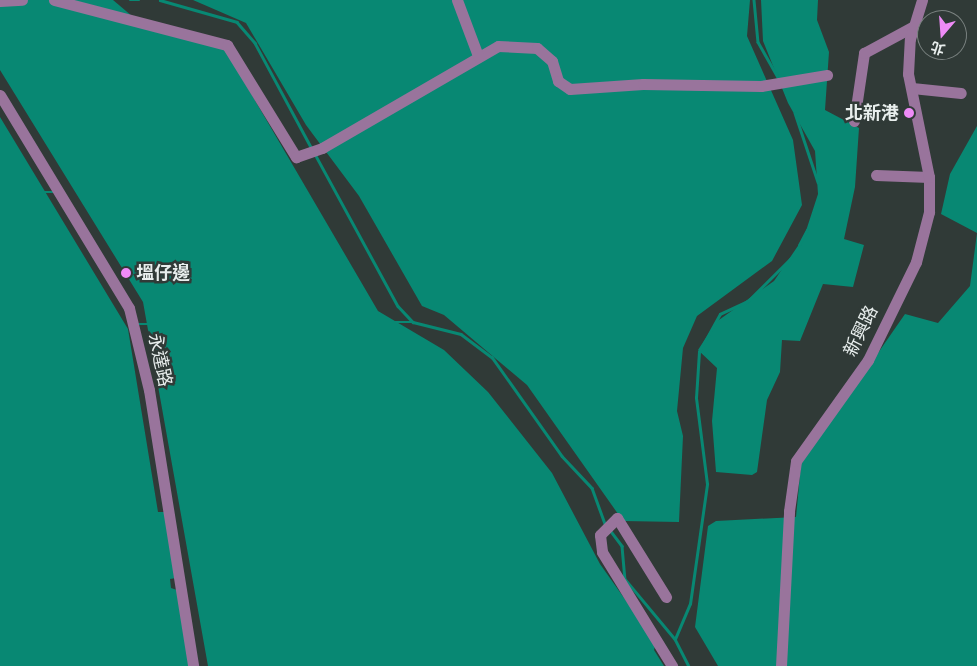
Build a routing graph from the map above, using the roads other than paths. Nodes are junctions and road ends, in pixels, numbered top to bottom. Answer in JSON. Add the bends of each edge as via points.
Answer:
{"nodes":[{"id":1,"x":22,"y":0,"type":"edge"},
{"id":2,"x":54,"y":0,"type":"edge"},
{"id":3,"x":457,"y":0,"type":"edge"},
{"id":4,"x":922,"y":0,"type":"edge"},
{"id":5,"x":0,"y":2,"type":"edge"},
{"id":6,"x":912,"y":27,"type":"junction"},
{"id":7,"x":478,"y":56,"type":"junction"},
{"id":8,"x":827,"y":75,"type":"dead end"},
{"id":9,"x":912,"y":88,"type":"junction"},
{"id":10,"x":960,"y":92,"type":"dead end"},
{"id":11,"x":0,"y":96,"type":"edge"},
{"id":12,"x":854,"y":121,"type":"dead end"},
{"id":13,"x":876,"y":175,"type":"dead end"},
{"id":14,"x":929,"y":177,"type":"junction"},
{"id":15,"x":666,"y":597,"type":"dead end"},
{"id":16,"x":193,"y":666,"type":"edge"},
{"id":17,"x":672,"y":666,"type":"edge"},
{"id":18,"x":781,"y":666,"type":"edge"}],
"edges":[{"from":1,"to":5,"type":"street"},
{"from":2,"to":7,"type":"street","via":[[219,40],[232,50],[291,154],[304,155],[322,148]]},
{"from":3,"to":7,"type":"street"},
{"from":4,"to":6,"type":"street","name":"新興路"},
{"from":6,"to":9,"type":"street","name":"新興路","via":[[908,74]]},
{"from":6,"to":12,"type":"street","via":[[864,53]]},
{"from":7,"to":8,"type":"street","via":[[498,46],[527,45],[546,55],[558,81],[570,89],[643,84],[761,86]]},
{"from":9,"to":10,"type":"street"},
{"from":9,"to":14,"type":"street","name":"新興路"},
{"from":11,"to":16,"type":"street","name":"永達路","via":[[129,308],[148,390]]},
{"from":13,"to":14,"type":"street"},
{"from":14,"to":18,"type":"street","name":"新興路","via":[[929,212],[908,280],[851,387],[796,461],[789,511]]},
{"from":15,"to":17,"type":"street","via":[[617,518],[600,535],[609,566]]}]}
